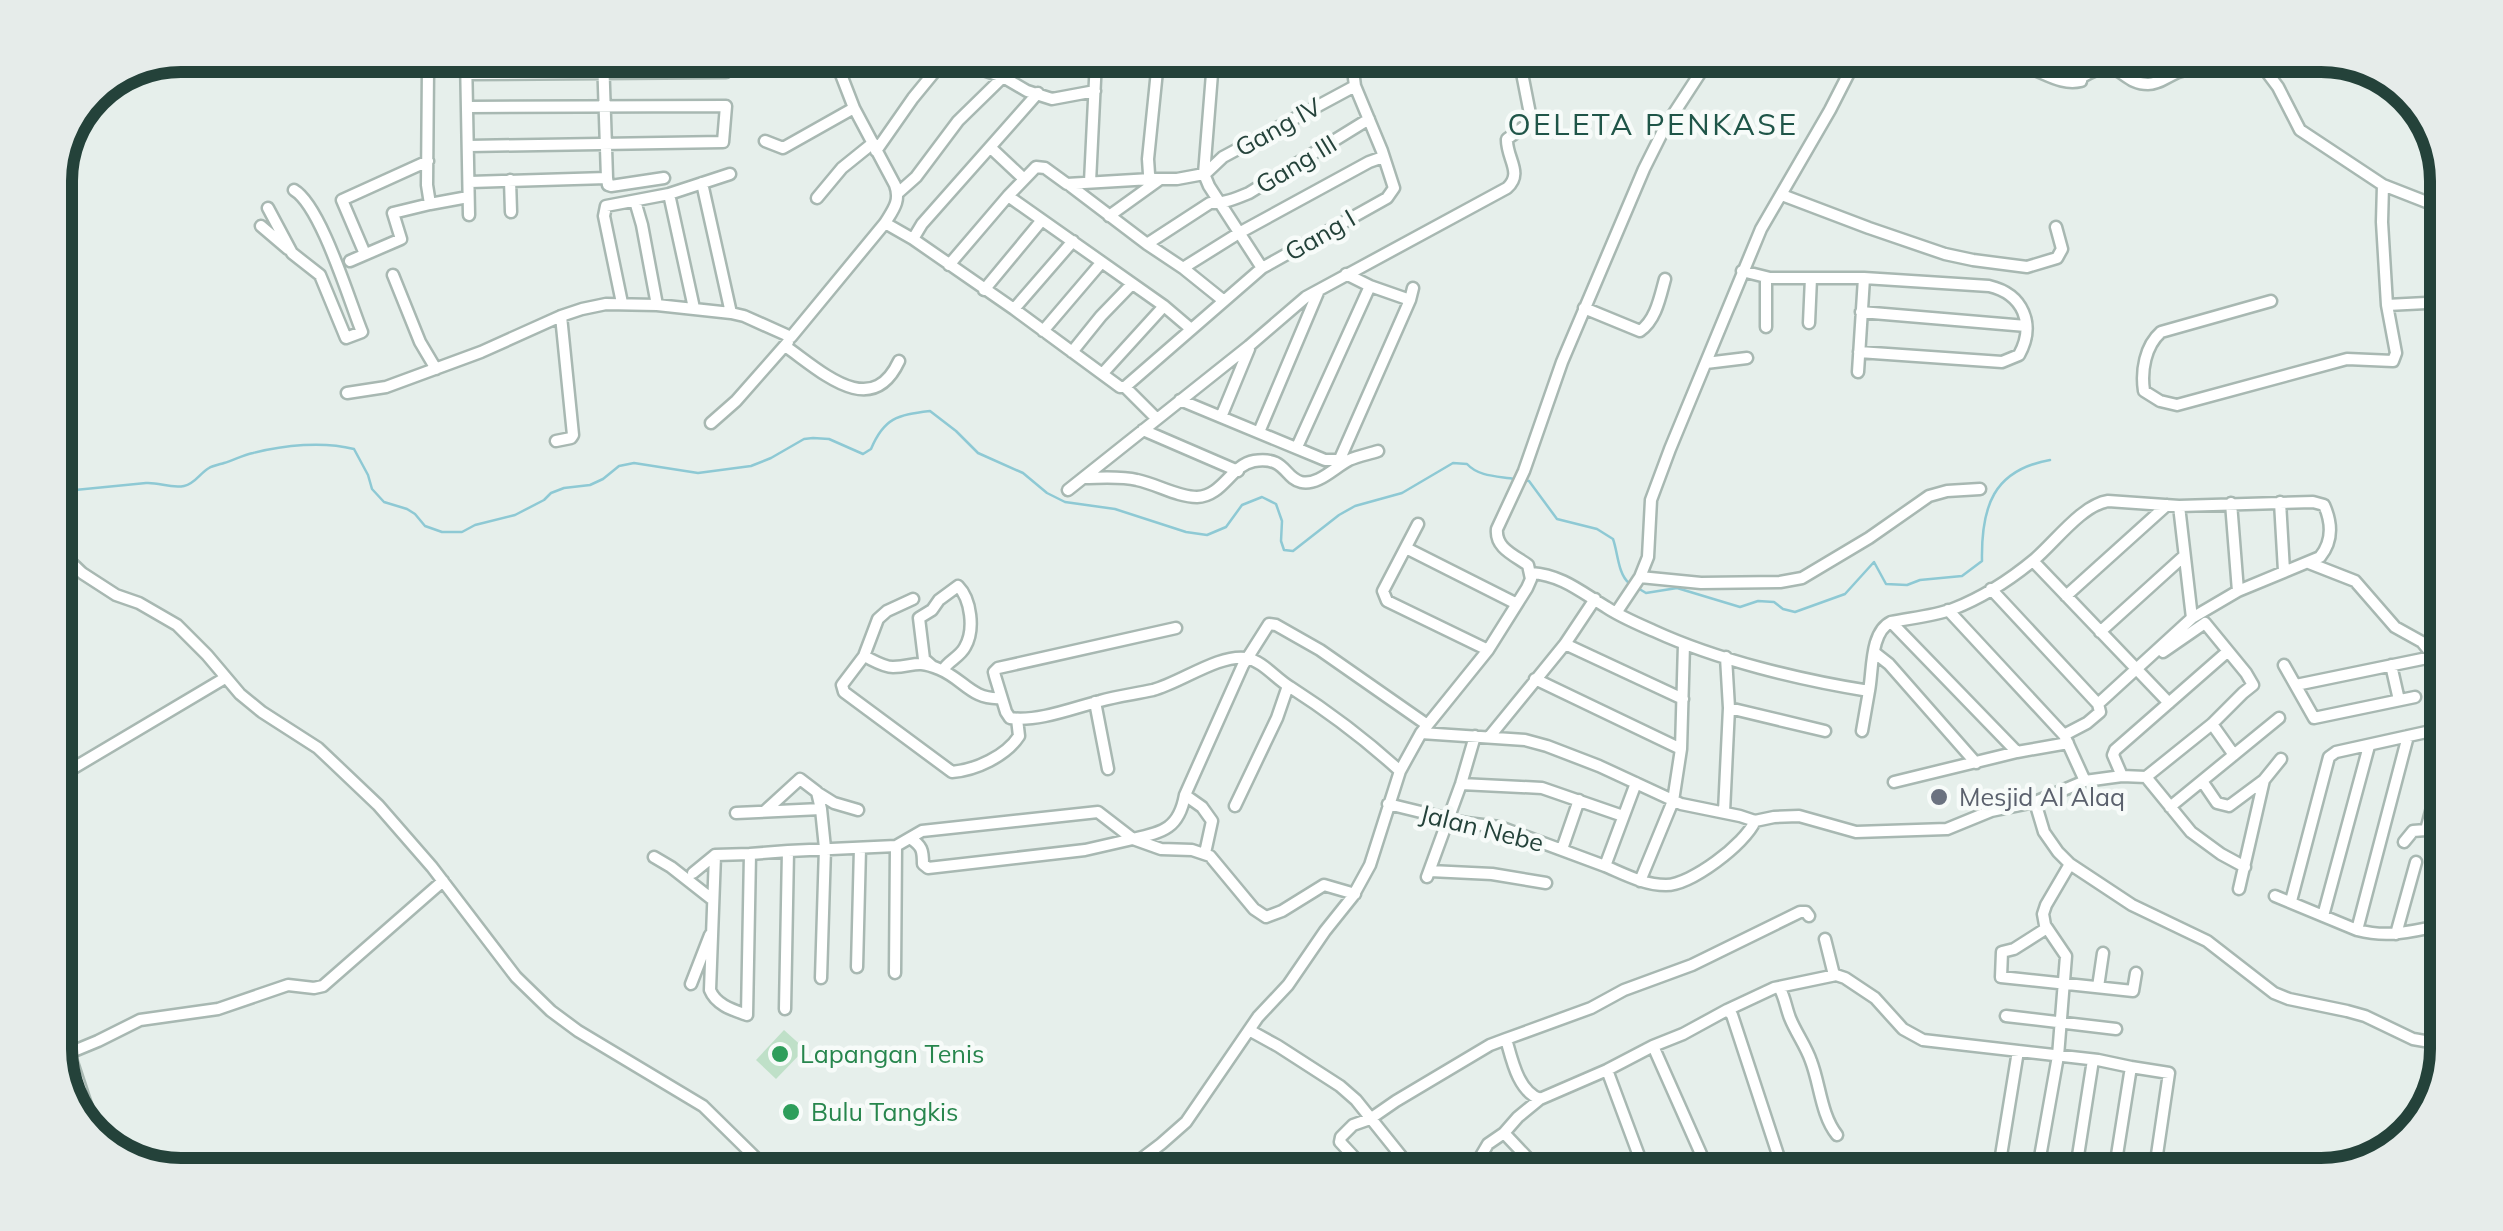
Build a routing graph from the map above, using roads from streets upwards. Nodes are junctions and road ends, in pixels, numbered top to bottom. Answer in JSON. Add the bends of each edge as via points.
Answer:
{"nodes":[{"id":1,"x":427,"y":72,"type":"edge"},
{"id":2,"x":467,"y":72,"type":"edge"},
{"id":3,"x":604,"y":72,"type":"junction"},
{"id":4,"x":726,"y":72,"type":"dead end"},
{"id":5,"x":840,"y":72,"type":"edge"},
{"id":6,"x":936,"y":72,"type":"edge"},
{"id":7,"x":991,"y":72,"type":"edge"},
{"id":8,"x":1096,"y":72,"type":"edge"},
{"id":9,"x":1157,"y":72,"type":"edge"},
{"id":10,"x":1212,"y":72,"type":"edge"},
{"id":11,"x":1522,"y":72,"type":"edge"},
{"id":12,"x":1701,"y":72,"type":"edge"},
{"id":13,"x":1850,"y":72,"type":"edge"},
{"id":14,"x":2040,"y":72,"type":"edge"},
{"id":15,"x":2082,"y":72,"type":"edge"},
{"id":16,"x":2122,"y":72,"type":"edge"},
{"id":17,"x":2181,"y":72,"type":"edge"},
{"id":18,"x":2267,"y":72,"type":"edge"},
{"id":19,"x":467,"y":76,"type":"junction"},
{"id":20,"x":1003,"y":77,"type":"junction"},
{"id":21,"x":1095,"y":91,"type":"junction"},
{"id":22,"x":1038,"y":92,"type":"junction"},
{"id":23,"x":468,"y":106,"type":"junction"},
{"id":24,"x":606,"y":108,"type":"junction"},
{"id":25,"x":854,"y":108,"type":"junction"},
{"id":26,"x":1369,"y":119,"type":"junction"},
{"id":27,"x":764,"y":140,"type":"dead end"},
{"id":28,"x":606,"y":144,"type":"junction"},
{"id":29,"x":469,"y":146,"type":"junction"},
{"id":30,"x":874,"y":147,"type":"junction"},
{"id":31,"x":991,"y":148,"type":"junction"},
{"id":32,"x":1383,"y":157,"type":"junction"},
{"id":33,"x":428,"y":161,"type":"junction"},
{"id":34,"x":730,"y":174,"type":"dead end"},
{"id":35,"x":1204,"y":174,"type":"junction"},
{"id":36,"x":606,"y":178,"type":"junction"},
{"id":37,"x":664,"y":178,"type":"dead end"},
{"id":38,"x":1024,"y":179,"type":"junction"},
{"id":39,"x":1156,"y":179,"type":"junction"},
{"id":40,"x":510,"y":180,"type":"junction"},
{"id":41,"x":470,"y":182,"type":"junction"},
{"id":42,"x":1090,"y":182,"type":"junction"},
{"id":43,"x":702,"y":183,"type":"junction"},
{"id":44,"x":1067,"y":184,"type":"junction"},
{"id":45,"x":2384,"y":184,"type":"junction"},
{"id":46,"x":294,"y":190,"type":"dead end"},
{"id":47,"x":898,"y":193,"type":"junction"},
{"id":48,"x":670,"y":194,"type":"junction"},
{"id":49,"x":1782,"y":195,"type":"junction"},
{"id":50,"x":1008,"y":196,"type":"junction"},
{"id":51,"x":468,"y":197,"type":"junction"},
{"id":52,"x":817,"y":198,"type":"dead end"},
{"id":53,"x":635,"y":200,"type":"junction"},
{"id":54,"x":2430,"y":202,"type":"edge"},
{"id":55,"x":430,"y":204,"type":"junction"},
{"id":56,"x":1221,"y":204,"type":"junction"},
{"id":57,"x":268,"y":208,"type":"dead end"},
{"id":58,"x":511,"y":212,"type":"dead end"},
{"id":59,"x":469,"y":215,"type":"dead end"},
{"id":60,"x":1108,"y":216,"type":"junction"},
{"id":61,"x":1042,"y":220,"type":"junction"},
{"id":62,"x":885,"y":224,"type":"junction"},
{"id":63,"x":261,"y":226,"type":"dead end"},
{"id":64,"x":2056,"y":227,"type":"dead end"},
{"id":65,"x":1239,"y":233,"type":"junction"},
{"id":66,"x":912,"y":239,"type":"junction"},
{"id":67,"x":1073,"y":241,"type":"junction"},
{"id":68,"x":1148,"y":244,"type":"junction"},
{"id":69,"x":292,"y":253,"type":"junction"},
{"id":70,"x":365,"y":254,"type":"junction"},
{"id":71,"x":350,"y":261,"type":"dead end"},
{"id":72,"x":1100,"y":263,"type":"junction"},
{"id":73,"x":336,"y":265,"type":"junction"},
{"id":74,"x":949,"y":265,"type":"junction"},
{"id":75,"x":1184,"y":268,"type":"junction"},
{"id":76,"x":1262,"y":268,"type":"junction"},
{"id":77,"x":1742,"y":271,"type":"junction"},
{"id":78,"x":316,"y":272,"type":"junction"},
{"id":79,"x":1346,"y":274,"type":"junction"},
{"id":80,"x":394,"y":275,"type":"dead end"},
{"id":81,"x":1766,"y":278,"type":"junction"},
{"id":82,"x":1812,"y":278,"type":"junction"},
{"id":83,"x":1864,"y":278,"type":"junction"},
{"id":84,"x":1666,"y":279,"type":"dead end"},
{"id":85,"x":1132,"y":284,"type":"junction"},
{"id":86,"x":1370,"y":286,"type":"junction"},
{"id":87,"x":984,"y":290,"type":"junction"},
{"id":88,"x":1319,"y":290,"type":"junction"},
{"id":89,"x":1224,"y":300,"type":"junction"},
{"id":90,"x":2270,"y":301,"type":"dead end"},
{"id":91,"x":622,"y":303,"type":"junction"},
{"id":92,"x":2430,"y":303,"type":"edge"},
{"id":93,"x":657,"y":305,"type":"junction"},
{"id":94,"x":2386,"y":305,"type":"junction"},
{"id":95,"x":1164,"y":306,"type":"junction"},
{"id":96,"x":694,"y":308,"type":"junction"},
{"id":97,"x":1584,"y":308,"type":"junction"},
{"id":98,"x":1014,"y":309,"type":"junction"},
{"id":99,"x":1861,"y":312,"type":"junction"},
{"id":100,"x":731,"y":313,"type":"junction"},
{"id":101,"x":562,"y":316,"type":"junction"},
{"id":102,"x":1809,"y":324,"type":"dead end"},
{"id":103,"x":1766,"y":326,"type":"dead end"},
{"id":104,"x":2026,"y":326,"type":"junction"},
{"id":105,"x":1191,"y":329,"type":"junction"},
{"id":106,"x":1043,"y":331,"type":"junction"},
{"id":107,"x":788,"y":342,"type":"junction"},
{"id":108,"x":1250,"y":346,"type":"junction"},
{"id":109,"x":1072,"y":352,"type":"junction"},
{"id":110,"x":1859,"y":352,"type":"junction"},
{"id":111,"x":1747,"y":358,"type":"dead end"},
{"id":112,"x":899,"y":360,"type":"dead end"},
{"id":113,"x":1706,"y":363,"type":"junction"},
{"id":114,"x":436,"y":369,"type":"junction"},
{"id":115,"x":1858,"y":372,"type":"dead end"},
{"id":116,"x":1103,"y":373,"type":"junction"},
{"id":117,"x":1125,"y":386,"type":"junction"},
{"id":118,"x":347,"y":393,"type":"dead end"},
{"id":119,"x":1180,"y":400,"type":"junction"},
{"id":120,"x":1221,"y":417,"type":"junction"},
{"id":121,"x":1157,"y":418,"type":"junction"},
{"id":122,"x":711,"y":423,"type":"dead end"},
{"id":123,"x":1143,"y":430,"type":"junction"},
{"id":124,"x":1259,"y":432,"type":"junction"},
{"id":125,"x":556,"y":441,"type":"dead end"},
{"id":126,"x":1297,"y":448,"type":"junction"},
{"id":127,"x":1378,"y":451,"type":"dead end"},
{"id":128,"x":1344,"y":460,"type":"junction"},
{"id":129,"x":1238,"y":471,"type":"junction"},
{"id":130,"x":1082,"y":478,"type":"junction"},
{"id":131,"x":1980,"y":489,"type":"dead end"},
{"id":132,"x":1068,"y":490,"type":"dead end"},
{"id":133,"x":2280,"y":502,"type":"junction"},
{"id":134,"x":2231,"y":503,"type":"junction"},
{"id":135,"x":2173,"y":506,"type":"junction"},
{"id":136,"x":1418,"y":524,"type":"dead end"},
{"id":137,"x":1406,"y":548,"type":"junction"},
{"id":138,"x":2184,"y":556,"type":"junction"},
{"id":139,"x":2033,"y":561,"type":"junction"},
{"id":140,"x":2308,"y":563,"type":"junction"},
{"id":141,"x":73,"y":564,"type":"edge"},
{"id":142,"x":2284,"y":571,"type":"junction"},
{"id":143,"x":1531,"y":573,"type":"junction"},
{"id":144,"x":1637,"y":580,"type":"junction"},
{"id":145,"x":1992,"y":590,"type":"junction"},
{"id":146,"x":2238,"y":590,"type":"junction"},
{"id":147,"x":2066,"y":596,"type":"junction"},
{"id":148,"x":1595,"y":599,"type":"junction"},
{"id":149,"x":913,"y":600,"type":"dead end"},
{"id":150,"x":1517,"y":604,"type":"junction"},
{"id":151,"x":1948,"y":610,"type":"junction"},
{"id":152,"x":1616,"y":613,"type":"junction"},
{"id":153,"x":2192,"y":618,"type":"junction"},
{"id":154,"x":1891,"y":622,"type":"junction"},
{"id":155,"x":1176,"y":628,"type":"dead end"},
{"id":156,"x":2100,"y":632,"type":"junction"},
{"id":157,"x":1565,"y":644,"type":"junction"},
{"id":158,"x":1684,"y":644,"type":"junction"},
{"id":159,"x":1488,"y":650,"type":"junction"},
{"id":160,"x":2227,"y":652,"type":"junction"},
{"id":161,"x":1875,"y":653,"type":"junction"},
{"id":162,"x":2430,"y":654,"type":"edge"},
{"id":163,"x":864,"y":656,"type":"junction"},
{"id":164,"x":1726,"y":657,"type":"junction"},
{"id":165,"x":2430,"y":657,"type":"edge"},
{"id":166,"x":1248,"y":658,"type":"junction"},
{"id":167,"x":2284,"y":665,"type":"dead end"},
{"id":168,"x":2391,"y":665,"type":"junction"},
{"id":169,"x":937,"y":668,"type":"junction"},
{"id":170,"x":2138,"y":672,"type":"junction"},
{"id":171,"x":225,"y":678,"type":"junction"},
{"id":172,"x":1536,"y":679,"type":"junction"},
{"id":173,"x":2296,"y":685,"type":"junction"},
{"id":174,"x":1288,"y":686,"type":"junction"},
{"id":175,"x":1869,"y":690,"type":"junction"},
{"id":176,"x":2414,"y":696,"type":"dead end"},
{"id":177,"x":1001,"y":698,"type":"junction"},
{"id":178,"x":1683,"y":700,"type":"junction"},
{"id":179,"x":2398,"y":700,"type":"junction"},
{"id":180,"x":1095,"y":702,"type":"junction"},
{"id":181,"x":2168,"y":703,"type":"junction"},
{"id":182,"x":2098,"y":704,"type":"junction"},
{"id":183,"x":1729,"y":708,"type":"junction"},
{"id":184,"x":2279,"y":718,"type":"dead end"},
{"id":185,"x":1017,"y":719,"type":"junction"},
{"id":186,"x":2212,"y":724,"type":"junction"},
{"id":187,"x":1424,"y":729,"type":"junction"},
{"id":188,"x":1862,"y":730,"type":"dead end"},
{"id":189,"x":1825,"y":731,"type":"dead end"},
{"id":190,"x":2430,"y":731,"type":"edge"},
{"id":191,"x":1475,"y":736,"type":"junction"},
{"id":192,"x":1490,"y":736,"type":"junction"},
{"id":193,"x":2408,"y":736,"type":"junction"},
{"id":194,"x":2066,"y":739,"type":"junction"},
{"id":195,"x":2369,"y":746,"type":"junction"},
{"id":196,"x":1681,"y":749,"type":"junction"},
{"id":197,"x":2016,"y":752,"type":"junction"},
{"id":198,"x":2234,"y":754,"type":"junction"},
{"id":199,"x":2281,"y":759,"type":"dead end"},
{"id":200,"x":1976,"y":762,"type":"junction"},
{"id":201,"x":73,"y":768,"type":"edge"},
{"id":202,"x":1108,"y":770,"type":"dead end"},
{"id":203,"x":1400,"y":771,"type":"junction"},
{"id":204,"x":2122,"y":776,"type":"junction"},
{"id":205,"x":2146,"y":777,"type":"junction"},
{"id":206,"x":2264,"y":780,"type":"junction"},
{"id":207,"x":2085,"y":781,"type":"junction"},
{"id":208,"x":2202,"y":781,"type":"junction"},
{"id":209,"x":1894,"y":782,"type":"dead end"},
{"id":210,"x":1636,"y":783,"type":"junction"},
{"id":211,"x":1461,"y":784,"type":"junction"},
{"id":212,"x":817,"y":792,"type":"junction"},
{"id":213,"x":1186,"y":795,"type":"junction"},
{"id":214,"x":1579,"y":800,"type":"junction"},
{"id":215,"x":1673,"y":801,"type":"junction"},
{"id":216,"x":2035,"y":802,"type":"junction"},
{"id":217,"x":1388,"y":804,"type":"junction"},
{"id":218,"x":1235,"y":806,"type":"dead end"},
{"id":219,"x":2170,"y":808,"type":"junction"},
{"id":220,"x":821,"y":809,"type":"junction"},
{"id":221,"x":858,"y":810,"type":"dead end"},
{"id":222,"x":765,"y":812,"type":"junction"},
{"id":223,"x":1724,"y":812,"type":"junction"},
{"id":224,"x":736,"y":813,"type":"dead end"},
{"id":225,"x":2430,"y":815,"type":"edge"},
{"id":226,"x":1623,"y":816,"type":"junction"},
{"id":227,"x":1447,"y":818,"type":"junction"},
{"id":228,"x":1756,"y":821,"type":"junction"},
{"id":229,"x":2426,"y":830,"type":"junction"},
{"id":230,"x":2430,"y":833,"type":"edge"},
{"id":231,"x":2383,"y":835,"type":"junction"},
{"id":232,"x":910,"y":838,"type":"junction"},
{"id":233,"x":1133,"y":839,"type":"junction"},
{"id":234,"x":2404,"y":842,"type":"junction"},
{"id":235,"x":896,"y":846,"type":"junction"},
{"id":236,"x":824,"y":848,"type":"junction"},
{"id":237,"x":860,"y":848,"type":"junction"},
{"id":238,"x":1562,"y":849,"type":"junction"},
{"id":239,"x":788,"y":851,"type":"junction"},
{"id":240,"x":1205,"y":853,"type":"junction"},
{"id":241,"x":750,"y":854,"type":"junction"},
{"id":242,"x":715,"y":855,"type":"junction"},
{"id":243,"x":654,"y":857,"type":"dead end"},
{"id":244,"x":2430,"y":859,"type":"edge"},
{"id":245,"x":2416,"y":862,"type":"junction"},
{"id":246,"x":2070,"y":864,"type":"junction"},
{"id":247,"x":1604,"y":866,"type":"junction"},
{"id":248,"x":2245,"y":867,"type":"junction"},
{"id":249,"x":693,"y":873,"type":"dead end"},
{"id":250,"x":1640,"y":880,"type":"junction"},
{"id":251,"x":443,"y":881,"type":"junction"},
{"id":252,"x":1546,"y":883,"type":"dead end"},
{"id":253,"x":2239,"y":890,"type":"dead end"},
{"id":254,"x":1355,"y":894,"type":"junction"},
{"id":255,"x":2274,"y":896,"type":"dead end"},
{"id":256,"x":713,"y":900,"type":"junction"},
{"id":257,"x":2291,"y":902,"type":"junction"},
{"id":258,"x":1809,"y":916,"type":"dead end"},
{"id":259,"x":2323,"y":916,"type":"junction"},
{"id":260,"x":2047,"y":928,"type":"junction"},
{"id":261,"x":2430,"y":928,"type":"edge"},
{"id":262,"x":2356,"y":930,"type":"junction"},
{"id":263,"x":712,"y":934,"type":"junction"},
{"id":264,"x":2396,"y":934,"type":"junction"},
{"id":265,"x":1824,"y":939,"type":"dead end"},
{"id":266,"x":2028,"y":940,"type":"junction"},
{"id":267,"x":2057,"y":942,"type":"junction"},
{"id":268,"x":2103,"y":953,"type":"dead end"},
{"id":269,"x":858,"y":968,"type":"dead end"},
{"id":270,"x":895,"y":973,"type":"dead end"},
{"id":271,"x":2136,"y":973,"type":"dead end"},
{"id":272,"x":1834,"y":976,"type":"junction"},
{"id":273,"x":821,"y":978,"type":"dead end"},
{"id":274,"x":690,"y":984,"type":"dead end"},
{"id":275,"x":2064,"y":984,"type":"junction"},
{"id":276,"x":2098,"y":988,"type":"junction"},
{"id":277,"x":1780,"y":989,"type":"junction"},
{"id":278,"x":786,"y":1009,"type":"dead end"},
{"id":279,"x":1726,"y":1010,"type":"junction"},
{"id":280,"x":2006,"y":1016,"type":"dead end"},
{"id":281,"x":2061,"y":1022,"type":"junction"},
{"id":282,"x":2116,"y":1028,"type":"dead end"},
{"id":283,"x":1249,"y":1030,"type":"junction"},
{"id":284,"x":1506,"y":1039,"type":"junction"},
{"id":285,"x":2430,"y":1042,"type":"edge"},
{"id":286,"x":1652,"y":1046,"type":"junction"},
{"id":287,"x":2018,"y":1050,"type":"junction"},
{"id":288,"x":73,"y":1051,"type":"edge"},
{"id":289,"x":2058,"y":1056,"type":"junction"},
{"id":290,"x":2093,"y":1060,"type":"junction"},
{"id":291,"x":2131,"y":1067,"type":"junction"},
{"id":292,"x":1607,"y":1070,"type":"junction"},
{"id":293,"x":1540,"y":1099,"type":"junction"},
{"id":294,"x":1370,"y":1119,"type":"junction"},
{"id":295,"x":1504,"y":1133,"type":"junction"},
{"id":296,"x":1837,"y":1135,"type":"dead end"},
{"id":297,"x":756,"y":1158,"type":"edge"},
{"id":298,"x":1143,"y":1158,"type":"edge"},
{"id":299,"x":1356,"y":1158,"type":"edge"},
{"id":300,"x":1403,"y":1158,"type":"edge"},
{"id":301,"x":1480,"y":1158,"type":"edge"},
{"id":302,"x":1527,"y":1158,"type":"edge"},
{"id":303,"x":1640,"y":1158,"type":"edge"},
{"id":304,"x":1703,"y":1158,"type":"edge"},
{"id":305,"x":1779,"y":1158,"type":"edge"},
{"id":306,"x":2001,"y":1158,"type":"edge"},
{"id":307,"x":2040,"y":1158,"type":"edge"},
{"id":308,"x":2078,"y":1158,"type":"edge"},
{"id":309,"x":2117,"y":1158,"type":"edge"},
{"id":310,"x":2157,"y":1158,"type":"edge"}],
"edges":[{"from":1,"to":33,"type":"street"},
{"from":2,"to":19,"type":"street"},
{"from":3,"to":4,"type":"street"},
{"from":3,"to":19,"type":"street"},
{"from":3,"to":24,"type":"street"},
{"from":5,"to":25,"type":"street"},
{"from":6,"to":30,"type":"street"},
{"from":7,"to":20,"type":"street"},
{"from":8,"to":21,"type":"street"},
{"from":9,"to":39,"type":"street","via":[[1148,158],[1148,174]]},
{"from":10,"to":35,"type":"street"},
{"from":11,"to":79,"type":"street","via":[[1531,119],[1507,139],[1514,182]]},
{"from":12,"to":97,"type":"street","via":[[1652,150]]},
{"from":13,"to":49,"type":"street"},
{"from":14,"to":15,"type":"street","via":[[2077,83]]},
{"from":16,"to":17,"type":"street","via":[[2150,84]]},
{"from":18,"to":45,"type":"street","via":[[2298,129]]},
{"from":19,"to":23,"type":"street"},
{"from":20,"to":22,"type":"street"},
{"from":20,"to":47,"type":"street"},
{"from":21,"to":22,"type":"street","via":[[1055,99]]},
{"from":21,"to":42,"type":"street"},
{"from":22,"to":31,"type":"street"},
{"from":23,"to":24,"type":"street"},
{"from":23,"to":29,"type":"street"},
{"from":24,"to":28,"type":"street"},
{"from":24,"to":28,"type":"street","via":[[726,106],[723,142]]},
{"from":25,"to":27,"type":"street","via":[[786,147]]},
{"from":25,"to":30,"type":"street"},
{"from":26,"to":32,"type":"street"},
{"from":26,"to":35,"type":"street","name":"Gang IV","via":[[1354,82]]},
{"from":26,"to":56,"type":"street","name":"Gang III"},
{"from":28,"to":29,"type":"street"},
{"from":28,"to":36,"type":"street"},
{"from":29,"to":41,"type":"street"},
{"from":30,"to":47,"type":"street"},
{"from":30,"to":52,"type":"street","via":[[842,168]]},
{"from":31,"to":38,"type":"street"},
{"from":31,"to":66,"type":"street"},
{"from":32,"to":65,"type":"street"},
{"from":32,"to":76,"type":"street","name":"Gang I","via":[[1394,188],[1387,198]]},
{"from":33,"to":55,"type":"street"},
{"from":33,"to":70,"type":"street","via":[[342,200]]},
{"from":34,"to":43,"type":"street"},
{"from":35,"to":39,"type":"street"},
{"from":35,"to":56,"type":"street"},
{"from":36,"to":37,"type":"street","via":[[612,186]]},
{"from":36,"to":40,"type":"street"},
{"from":38,"to":44,"type":"street","via":[[1040,166]]},
{"from":38,"to":50,"type":"street"},
{"from":39,"to":42,"type":"street"},
{"from":39,"to":60,"type":"street"},
{"from":40,"to":41,"type":"street"},
{"from":40,"to":58,"type":"street"},
{"from":41,"to":51,"type":"street"},
{"from":42,"to":44,"type":"street"},
{"from":43,"to":48,"type":"street"},
{"from":43,"to":100,"type":"street"},
{"from":44,"to":60,"type":"street"},
{"from":45,"to":54,"type":"street"},
{"from":45,"to":94,"type":"street"},
{"from":46,"to":73,"type":"street","via":[[305,196]]},
{"from":47,"to":62,"type":"street"},
{"from":48,"to":53,"type":"street"},
{"from":48,"to":96,"type":"street"},
{"from":49,"to":64,"type":"street","via":[[1945,254],[2015,267],[2057,258],[2062,249]]},
{"from":49,"to":77,"type":"street"},
{"from":50,"to":61,"type":"street"},
{"from":50,"to":74,"type":"street"},
{"from":51,"to":55,"type":"street"},
{"from":51,"to":59,"type":"street"},
{"from":53,"to":91,"type":"street","via":[[608,205],[604,212]]},
{"from":53,"to":93,"type":"street"},
{"from":55,"to":70,"type":"street","via":[[392,214],[400,239]]},
{"from":56,"to":65,"type":"street"},
{"from":56,"to":68,"type":"street","name":"Gang III","via":[[1210,203]]},
{"from":57,"to":69,"type":"street"},
{"from":60,"to":68,"type":"street"},
{"from":61,"to":67,"type":"street"},
{"from":61,"to":87,"type":"street"},
{"from":62,"to":66,"type":"street"},
{"from":62,"to":107,"type":"street"},
{"from":63,"to":69,"type":"street"},
{"from":65,"to":75,"type":"street"},
{"from":65,"to":76,"type":"street"},
{"from":66,"to":74,"type":"street"},
{"from":67,"to":72,"type":"street"},
{"from":67,"to":98,"type":"street"},
{"from":68,"to":75,"type":"street"},
{"from":69,"to":78,"type":"street"},
{"from":70,"to":71,"type":"street"},
{"from":72,"to":85,"type":"street"},
{"from":72,"to":106,"type":"street"},
{"from":73,"to":78,"type":"street"},
{"from":73,"to":78,"type":"street","via":[[362,332],[346,338]]},
{"from":74,"to":87,"type":"street"},
{"from":75,"to":89,"type":"street"},
{"from":76,"to":89,"type":"street","name":"Gang I"},
{"from":77,"to":81,"type":"street"},
{"from":77,"to":113,"type":"street"},
{"from":79,"to":86,"type":"street"},
{"from":79,"to":88,"type":"street"},
{"from":80,"to":114,"type":"street"},
{"from":81,"to":82,"type":"street"},
{"from":81,"to":103,"type":"street"},
{"from":82,"to":83,"type":"street"},
{"from":82,"to":102,"type":"street"},
{"from":83,"to":99,"type":"street"},
{"from":83,"to":104,"type":"street","via":[[2002,289],[2019,304]]},
{"from":84,"to":97,"type":"street","via":[[1640,332]]},
{"from":85,"to":95,"type":"street"},
{"from":85,"to":109,"type":"street"},
{"from":86,"to":126,"type":"street"},
{"from":86,"to":128,"type":"street","via":[[1412,294]]},
{"from":87,"to":98,"type":"street"},
{"from":88,"to":108,"type":"street"},
{"from":88,"to":124,"type":"street"},
{"from":89,"to":105,"type":"street","name":"Gang I"},
{"from":90,"to":94,"type":"street","via":[[2156,335],[2142,376],[2144,391],[2177,405],[2347,358],[2393,361]]},
{"from":91,"to":93,"type":"street"},
{"from":91,"to":101,"type":"street"},
{"from":92,"to":94,"type":"street"},
{"from":93,"to":96,"type":"street"},
{"from":95,"to":105,"type":"street"},
{"from":95,"to":116,"type":"street"},
{"from":96,"to":100,"type":"street"},
{"from":97,"to":143,"type":"street","via":[[1497,528],[1500,545]]},
{"from":98,"to":106,"type":"street"},
{"from":99,"to":104,"type":"street"},
{"from":99,"to":110,"type":"street"},
{"from":100,"to":107,"type":"street"},
{"from":101,"to":114,"type":"street"},
{"from":101,"to":125,"type":"street","via":[[573,435]]},
{"from":104,"to":110,"type":"street","via":[[2020,355],[2002,362]]},
{"from":105,"to":117,"type":"street","name":"Gang I"},
{"from":106,"to":109,"type":"street"},
{"from":107,"to":112,"type":"street","via":[[845,386],[867,390],[886,382]]},
{"from":107,"to":122,"type":"street"},
{"from":108,"to":119,"type":"street"},
{"from":108,"to":120,"type":"street"},
{"from":109,"to":116,"type":"street"},
{"from":110,"to":115,"type":"street"},
{"from":111,"to":113,"type":"street"},
{"from":113,"to":144,"type":"street","via":[[1651,500],[1649,552]]},
{"from":114,"to":118,"type":"street"},
{"from":116,"to":117,"type":"street"},
{"from":117,"to":121,"type":"street"},
{"from":119,"to":120,"type":"street"},
{"from":119,"to":121,"type":"street"},
{"from":120,"to":124,"type":"street"},
{"from":121,"to":123,"type":"street"},
{"from":123,"to":129,"type":"street"},
{"from":123,"to":130,"type":"street"},
{"from":124,"to":126,"type":"street"},
{"from":126,"to":128,"type":"street"},
{"from":127,"to":128,"type":"street"},
{"from":128,"to":129,"type":"street","via":[[1308,482],[1268,461]]},
{"from":129,"to":130,"type":"street","via":[[1197,497],[1134,479]]},
{"from":130,"to":132,"type":"street"},
{"from":131,"to":144,"type":"street","via":[[1929,496],[1802,578]]},
{"from":133,"to":134,"type":"street"},
{"from":133,"to":140,"type":"street","via":[[2326,508],[2329,542]]},
{"from":133,"to":142,"type":"street"},
{"from":134,"to":135,"type":"street"},
{"from":134,"to":146,"type":"street"},
{"from":135,"to":138,"type":"street"},
{"from":135,"to":139,"type":"street","via":[[2100,502]]},
{"from":135,"to":147,"type":"street"},
{"from":136,"to":137,"type":"street"},
{"from":137,"to":150,"type":"street"},
{"from":137,"to":159,"type":"street","via":[[1384,592],[1387,601]]},
{"from":138,"to":153,"type":"street"},
{"from":138,"to":156,"type":"street"},
{"from":139,"to":145,"type":"street"},
{"from":139,"to":147,"type":"street"},
{"from":140,"to":142,"type":"street"},
{"from":140,"to":162,"type":"street","via":[[2354,580],[2395,627]]},
{"from":141,"to":171,"type":"street","via":[[177,625]]},
{"from":142,"to":146,"type":"street"},
{"from":143,"to":148,"type":"street","via":[[1561,579]]},
{"from":143,"to":150,"type":"street"},
{"from":144,"to":152,"type":"street"},
{"from":145,"to":151,"type":"street"},
{"from":145,"to":182,"type":"street"},
{"from":146,"to":153,"type":"street"},
{"from":147,"to":156,"type":"street"},
{"from":148,"to":152,"type":"street"},
{"from":148,"to":157,"type":"street"},
{"from":149,"to":163,"type":"street","via":[[878,619]]},
{"from":150,"to":159,"type":"street"},
{"from":151,"to":154,"type":"street"},
{"from":151,"to":194,"type":"street"},
{"from":152,"to":158,"type":"street"},
{"from":153,"to":170,"type":"street"},
{"from":154,"to":161,"type":"street","via":[[1880,629]]},
{"from":154,"to":197,"type":"street"},
{"from":155,"to":177,"type":"street","via":[[998,668]]},
{"from":156,"to":170,"type":"street"},
{"from":157,"to":172,"type":"street"},
{"from":157,"to":178,"type":"street"},
{"from":158,"to":164,"type":"street"},
{"from":158,"to":178,"type":"street"},
{"from":159,"to":187,"type":"street"},
{"from":160,"to":170,"type":"street","via":[[2203,622]]},
{"from":160,"to":181,"type":"street"},
{"from":160,"to":186,"type":"street","via":[[2256,681]]},
{"from":161,"to":175,"type":"street"},
{"from":161,"to":200,"type":"street"},
{"from":163,"to":169,"type":"street","via":[[890,667],[916,662]]},
{"from":163,"to":185,"type":"street","via":[[842,690],[947,770],[965,770],[1000,754],[1017,740]]},
{"from":164,"to":175,"type":"street"},
{"from":164,"to":183,"type":"street"},
{"from":165,"to":168,"type":"street"},
{"from":166,"to":174,"type":"street"},
{"from":166,"to":180,"type":"street","via":[[1155,690]]},
{"from":166,"to":187,"type":"street","via":[[1273,624],[1320,650]]},
{"from":166,"to":213,"type":"street"},
{"from":167,"to":173,"type":"street"},
{"from":168,"to":173,"type":"street"},
{"from":168,"to":179,"type":"street"},
{"from":169,"to":169,"type":"street","via":[[924,660],[918,618],[958,586],[966,596],[967,645]]},
{"from":169,"to":177,"type":"street","via":[[981,697]]},
{"from":170,"to":181,"type":"street"},
{"from":170,"to":182,"type":"street"},
{"from":171,"to":201,"type":"street"},
{"from":171,"to":251,"type":"street","via":[[318,748]]},
{"from":172,"to":192,"type":"street"},
{"from":172,"to":196,"type":"street"},
{"from":173,"to":179,"type":"street","via":[[2314,718]]},
{"from":174,"to":203,"type":"street"},
{"from":174,"to":218,"type":"street"},
{"from":175,"to":188,"type":"street"},
{"from":176,"to":179,"type":"street"},
{"from":177,"to":185,"type":"street"},
{"from":178,"to":196,"type":"street"},
{"from":180,"to":185,"type":"street"},
{"from":180,"to":202,"type":"street"},
{"from":181,"to":204,"type":"street","via":[[2114,750]]},
{"from":182,"to":194,"type":"street","via":[[2100,712]]},
{"from":183,"to":189,"type":"street"},
{"from":183,"to":223,"type":"street"},
{"from":184,"to":198,"type":"street"},
{"from":186,"to":198,"type":"street"},
{"from":186,"to":205,"type":"street"},
{"from":187,"to":191,"type":"street"},
{"from":187,"to":203,"type":"street"},
{"from":190,"to":193,"type":"street"},
{"from":191,"to":192,"type":"street"},
{"from":191,"to":211,"type":"street"},
{"from":192,"to":210,"type":"street","via":[[1547,746]]},
{"from":193,"to":195,"type":"street"},
{"from":193,"to":231,"type":"street"},
{"from":194,"to":197,"type":"street"},
{"from":194,"to":207,"type":"street"},
{"from":195,"to":257,"type":"street","via":[[2327,760]]},
{"from":195,"to":259,"type":"street"},
{"from":196,"to":215,"type":"street"},
{"from":197,"to":200,"type":"street"},
{"from":198,"to":208,"type":"street"},
{"from":199,"to":206,"type":"street"},
{"from":200,"to":209,"type":"street"},
{"from":203,"to":217,"type":"street"},
{"from":204,"to":205,"type":"street"},
{"from":204,"to":207,"type":"street"},
{"from":205,"to":219,"type":"street"},
{"from":206,"to":208,"type":"street","via":[[2227,806]]},
{"from":206,"to":248,"type":"street"},
{"from":207,"to":216,"type":"street"},
{"from":208,"to":219,"type":"street"},
{"from":210,"to":215,"type":"street"},
{"from":210,"to":226,"type":"street"},
{"from":211,"to":214,"type":"street","via":[[1530,786]]},
{"from":211,"to":227,"type":"street"},
{"from":212,"to":220,"type":"street"},
{"from":212,"to":221,"type":"street"},
{"from":212,"to":222,"type":"street","via":[[800,780]]},
{"from":213,"to":233,"type":"street","via":[[1175,822]]},
{"from":213,"to":240,"type":"street","via":[[1212,821]]},
{"from":214,"to":226,"type":"street"},
{"from":214,"to":238,"type":"street"},
{"from":215,"to":223,"type":"street"},
{"from":215,"to":250,"type":"street"},
{"from":216,"to":228,"type":"street","via":[[1947,830],[1856,832],[1799,816]]},
{"from":216,"to":246,"type":"street","via":[[2044,832]]},
{"from":217,"to":227,"type":"street","name":"Jalan Nebe"},
{"from":217,"to":254,"type":"street"},
{"from":219,"to":248,"type":"street","via":[[2191,832]]},
{"from":220,"to":222,"type":"street"},
{"from":220,"to":236,"type":"street"},
{"from":222,"to":224,"type":"street"},
{"from":223,"to":228,"type":"street"},
{"from":225,"to":229,"type":"street"},
{"from":226,"to":247,"type":"street"},
{"from":227,"to":238,"type":"street","name":"Jalan Nebe","via":[[1500,827]]},
{"from":227,"to":252,"type":"street","via":[[1428,874]]},
{"from":228,"to":250,"type":"street","via":[[1732,851],[1680,883]]},
{"from":229,"to":230,"type":"street"},
{"from":229,"to":234,"type":"street","via":[[2413,831]]},
{"from":231,"to":234,"type":"street"},
{"from":231,"to":262,"type":"street"},
{"from":232,"to":233,"type":"street","via":[[922,831],[1098,812]]},
{"from":232,"to":233,"type":"street","via":[[928,868]]},
{"from":232,"to":235,"type":"street"},
{"from":233,"to":240,"type":"street","via":[[1161,850]]},
{"from":234,"to":245,"type":"street"},
{"from":235,"to":237,"type":"street"},
{"from":235,"to":270,"type":"street"},
{"from":236,"to":237,"type":"street"},
{"from":236,"to":239,"type":"street"},
{"from":236,"to":273,"type":"street"},
{"from":237,"to":269,"type":"street"},
{"from":238,"to":247,"type":"street","name":"Jalan Nebe"},
{"from":239,"to":241,"type":"street"},
{"from":239,"to":278,"type":"street"},
{"from":240,"to":254,"type":"street","via":[[1263,916],[1324,884]]},
{"from":241,"to":242,"type":"street"},
{"from":241,"to":263,"type":"street","via":[[747,1014],[714,999],[710,990]]},
{"from":242,"to":249,"type":"street"},
{"from":242,"to":256,"type":"street"},
{"from":243,"to":256,"type":"street"},
{"from":244,"to":245,"type":"street"},
{"from":245,"to":264,"type":"street"},
{"from":246,"to":260,"type":"street","via":[[2046,905]]},
{"from":246,"to":285,"type":"street","via":[[2207,941],[2274,992],[2347,1010]]},
{"from":247,"to":250,"type":"street","name":"Jalan Nebe"},
{"from":248,"to":253,"type":"street"},
{"from":251,"to":288,"type":"street","via":[[322,986],[288,985],[218,1010],[140,1020]]},
{"from":251,"to":297,"type":"street","via":[[516,977],[551,1011],[704,1106]]},
{"from":254,"to":283,"type":"street"},
{"from":255,"to":257,"type":"street"},
{"from":256,"to":263,"type":"street"},
{"from":257,"to":259,"type":"street"},
{"from":258,"to":284,"type":"street","via":[[1800,912],[1692,965]]},
{"from":259,"to":262,"type":"street"},
{"from":260,"to":266,"type":"street"},
{"from":260,"to":267,"type":"street"},
{"from":261,"to":264,"type":"street"},
{"from":262,"to":264,"type":"street"},
{"from":263,"to":274,"type":"street"},
{"from":265,"to":272,"type":"street"},
{"from":266,"to":267,"type":"street"},
{"from":266,"to":275,"type":"street","via":[[2002,952],[2001,977]]},
{"from":267,"to":275,"type":"street","via":[[2066,956]]},
{"from":268,"to":276,"type":"street"},
{"from":271,"to":276,"type":"street","via":[[2133,991]]},
{"from":272,"to":277,"type":"street"},
{"from":272,"to":287,"type":"street","via":[[1854,983],[1903,1030],[1923,1040]]},
{"from":275,"to":276,"type":"street"},
{"from":275,"to":281,"type":"street"},
{"from":277,"to":279,"type":"street"},
{"from":277,"to":296,"type":"street"},
{"from":279,"to":286,"type":"street"},
{"from":279,"to":305,"type":"street"},
{"from":280,"to":281,"type":"street"},
{"from":281,"to":282,"type":"street"},
{"from":281,"to":289,"type":"street"},
{"from":283,"to":294,"type":"street","via":[[1340,1086]]},
{"from":283,"to":298,"type":"street","via":[[1186,1122]]},
{"from":284,"to":293,"type":"street","via":[[1524,1087]]},
{"from":284,"to":294,"type":"street"},
{"from":286,"to":292,"type":"street"},
{"from":286,"to":304,"type":"street"},
{"from":287,"to":289,"type":"street"},
{"from":287,"to":306,"type":"street"},
{"from":289,"to":290,"type":"street"},
{"from":289,"to":307,"type":"street"},
{"from":290,"to":291,"type":"street"},
{"from":290,"to":308,"type":"street"},
{"from":291,"to":309,"type":"street"},
{"from":291,"to":310,"type":"street","via":[[2169,1074]]},
{"from":292,"to":293,"type":"street"},
{"from":292,"to":303,"type":"street"},
{"from":293,"to":295,"type":"street"},
{"from":294,"to":299,"type":"street","via":[[1340,1140]]},
{"from":294,"to":300,"type":"street"},
{"from":295,"to":301,"type":"street"},
{"from":295,"to":302,"type":"street"}]}
